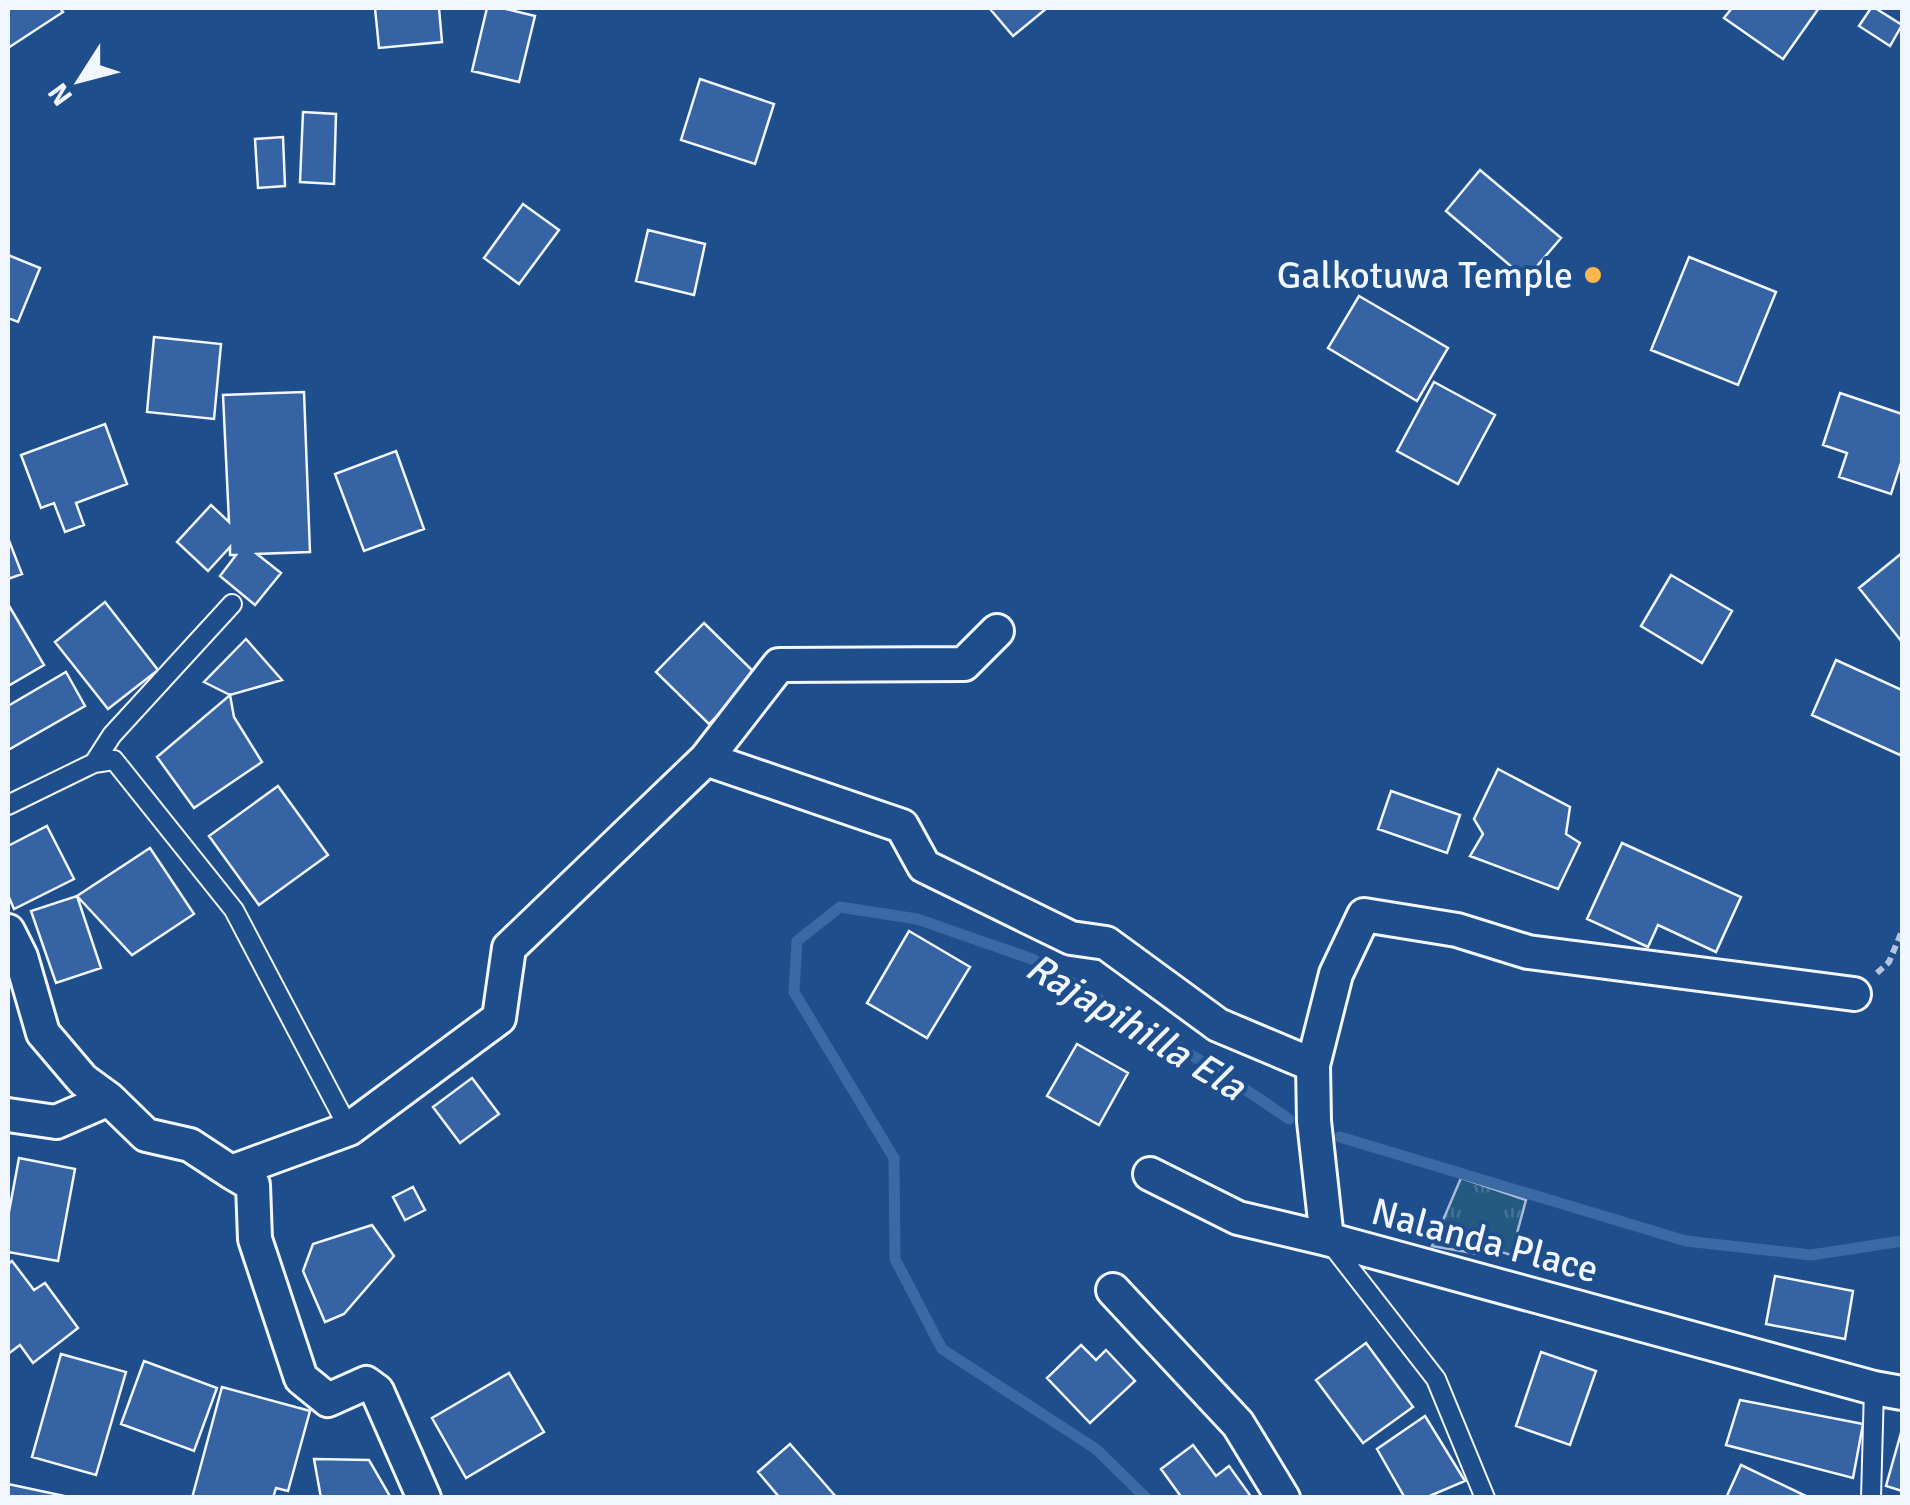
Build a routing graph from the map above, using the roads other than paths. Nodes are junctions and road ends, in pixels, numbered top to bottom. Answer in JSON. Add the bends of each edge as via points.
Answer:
{"nodes":[{"id":1,"x":232,"y":604,"type":"dead end"},
{"id":2,"x":997,"y":631,"type":"dead end"},
{"id":3,"x":706,"y":759,"type":"junction"},
{"id":4,"x":94,"y":763,"type":"junction"},
{"id":5,"x":8,"y":805,"type":"edge"},
{"id":6,"x":8,"y":931,"type":"edge"},
{"id":7,"x":1854,"y":994,"type":"road end"},
{"id":8,"x":1313,"y":1065,"type":"junction"},
{"id":9,"x":109,"y":1099,"type":"junction"},
{"id":10,"x":8,"y":1115,"type":"edge"},
{"id":11,"x":348,"y":1129,"type":"junction"},
{"id":12,"x":232,"y":1172,"type":"junction"},
{"id":13,"x":1150,"y":1174,"type":"dead end"},
{"id":14,"x":1328,"y":1239,"type":"junction"},
{"id":15,"x":1113,"y":1290,"type":"dead end"},
{"id":16,"x":1888,"y":1390,"type":"edge"},
{"id":17,"x":424,"y":1498,"type":"edge"},
{"id":18,"x":1283,"y":1498,"type":"edge"},
{"id":19,"x":1485,"y":1498,"type":"edge"},
{"id":20,"x":1871,"y":1498,"type":"edge"}],
"edges":[{"from":1,"to":4,"type":"lane","via":[[112,734]]},
{"from":2,"to":3,"type":"street","via":[[964,664],[779,665]]},
{"from":3,"to":8,"type":"street","via":[[902,826],[924,866],[1071,938],[1106,943],[1218,1025]]},
{"from":3,"to":11,"type":"street","via":[[509,948],[499,1018]]},
{"from":4,"to":5,"type":"lane"},
{"from":4,"to":11,"type":"lane","via":[[114,760],[234,910]]},
{"from":6,"to":9,"type":"street","via":[[44,1033],[83,1080]]},
{"from":7,"to":8,"type":"street","name":"Nalanda Place","via":[[1528,952],[1457,930],[1364,915],[1336,974]]},
{"from":8,"to":14,"type":"street","name":"Nalanda Place"},
{"from":9,"to":10,"type":"street","via":[[56,1122]]},
{"from":9,"to":12,"type":"street","via":[[146,1135],[190,1145]]},
{"from":11,"to":12,"type":"street"},
{"from":12,"to":17,"type":"street","via":[[253,1185],[255,1239],[301,1378],[328,1400],[366,1383],[378,1391]]},
{"from":13,"to":14,"type":"street","via":[[1238,1218]]},
{"from":14,"to":16,"type":"street","name":"Nalanda Place"},
{"from":14,"to":19,"type":"lane","via":[[1436,1379]]},
{"from":15,"to":18,"type":"street","via":[[1238,1424]]},
{"from":16,"to":20,"type":"lane"}]}
